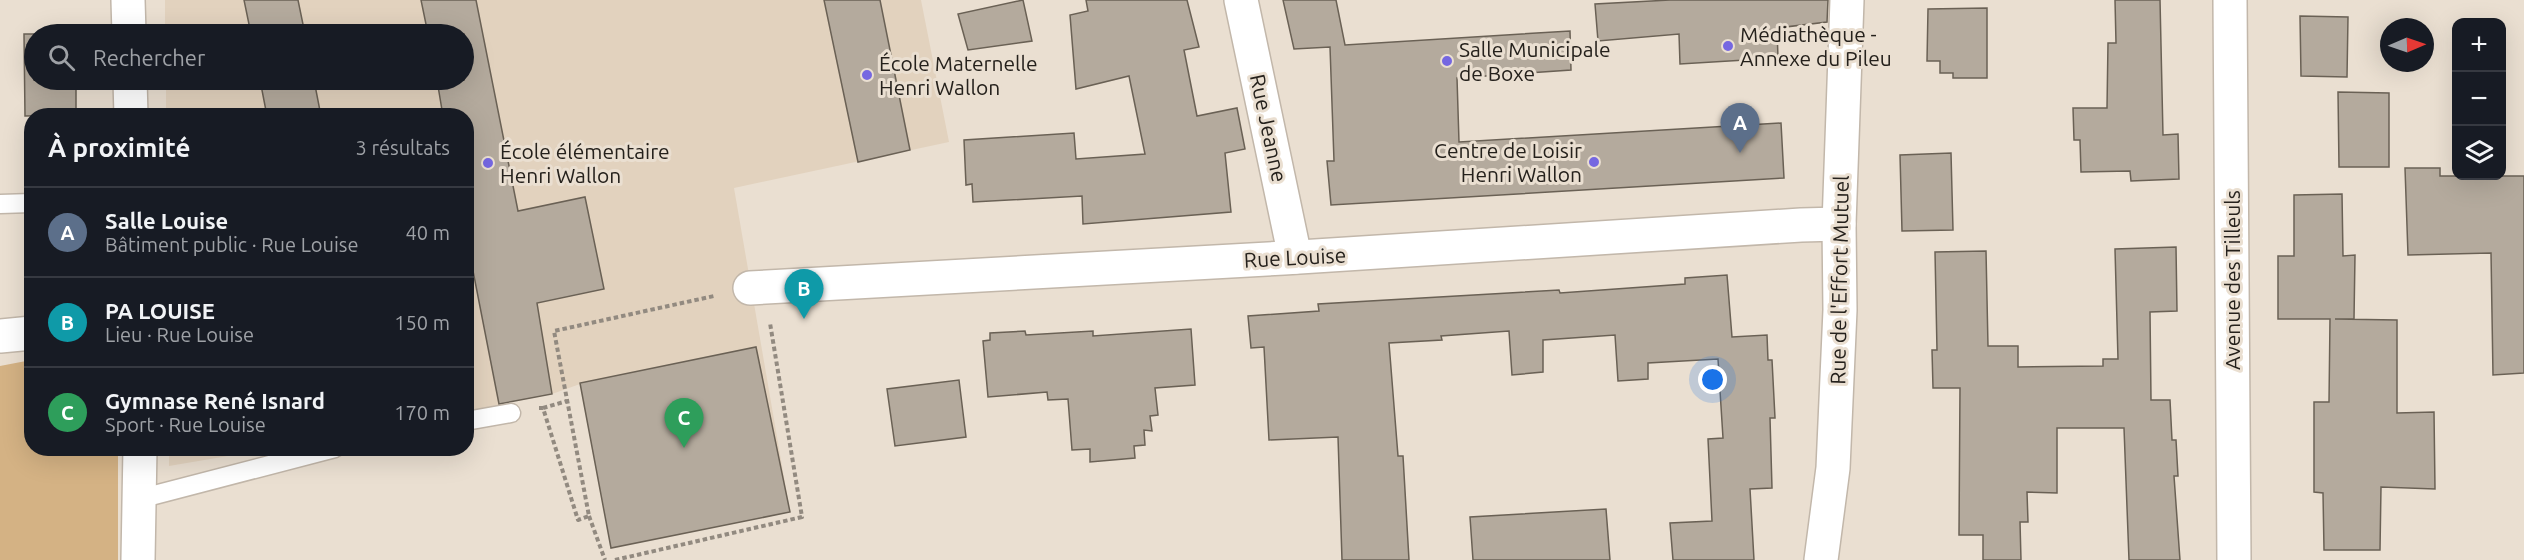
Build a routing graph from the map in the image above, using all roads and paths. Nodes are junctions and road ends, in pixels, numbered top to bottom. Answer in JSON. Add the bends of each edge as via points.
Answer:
{"nodes":[{"id":1,"x":128,"y":0,"type":"edge"},
{"id":2,"x":1241,"y":0,"type":"edge"},
{"id":3,"x":1847,"y":0,"type":"edge"},
{"id":4,"x":2230,"y":0,"type":"edge"},
{"id":5,"x":129,"y":24,"type":"edge"},
{"id":6,"x":130,"y":90,"type":"edge"},
{"id":7,"x":131,"y":108,"type":"edge"},
{"id":8,"x":24,"y":203,"type":"edge"},
{"id":9,"x":0,"y":204,"type":"edge"},
{"id":10,"x":1839,"y":224,"type":"junction"},
{"id":11,"x":1295,"y":257,"type":"junction"},
{"id":12,"x":757,"y":287,"type":"junction"},
{"id":13,"x":24,"y":334,"type":"edge"},
{"id":14,"x":0,"y":336,"type":"edge"},
{"id":15,"x":567,"y":401,"type":"junction"},
{"id":16,"x":543,"y":408,"type":"junction"},
{"id":17,"x":511,"y":413,"type":"joint"},
{"id":18,"x":474,"y":420,"type":"edge"},
{"id":19,"x":140,"y":456,"type":"edge"},
{"id":20,"x":304,"y":456,"type":"edge"},
{"id":21,"x":139,"y":499,"type":"junction"},
{"id":22,"x":589,"y":516,"type":"junction"},
{"id":23,"x":138,"y":560,"type":"edge"},
{"id":24,"x":605,"y":560,"type":"edge"},
{"id":25,"x":615,"y":560,"type":"edge"},
{"id":26,"x":1821,"y":560,"type":"edge"},
{"id":27,"x":2234,"y":560,"type":"edge"}],
"edges":[{"from":1,"to":5,"type":"street"},
{"from":2,"to":11,"type":"street","name":"Rue Jeanne"},
{"from":3,"to":10,"type":"street","name":"Rue de l'Effort Mutuel"},
{"from":4,"to":27,"type":"street","name":"Avenue des Tilleuls"},
{"from":6,"to":7,"type":"street"},
{"from":8,"to":9,"type":"lane"},
{"from":10,"to":11,"type":"street","name":"Rue Louise"},
{"from":10,"to":26,"type":"street","name":"Rue de l'Effort Mutuel","via":[[1840,310],[1833,468]]},
{"from":11,"to":12,"type":"street","name":"Rue Louise"},
{"from":12,"to":15,"type":"path","via":[[554,331]]},
{"from":12,"to":25,"type":"path","via":[[802,518]]},
{"from":13,"to":14,"type":"street"},
{"from":15,"to":16,"type":"path"},
{"from":15,"to":22,"type":"path"},
{"from":16,"to":17,"type":"path"},
{"from":16,"to":22,"type":"path","via":[[578,520]]},
{"from":17,"to":18,"type":"lane"},
{"from":19,"to":21,"type":"street"},
{"from":20,"to":21,"type":"lane"},
{"from":21,"to":23,"type":"street"},
{"from":22,"to":24,"type":"path"}]}
